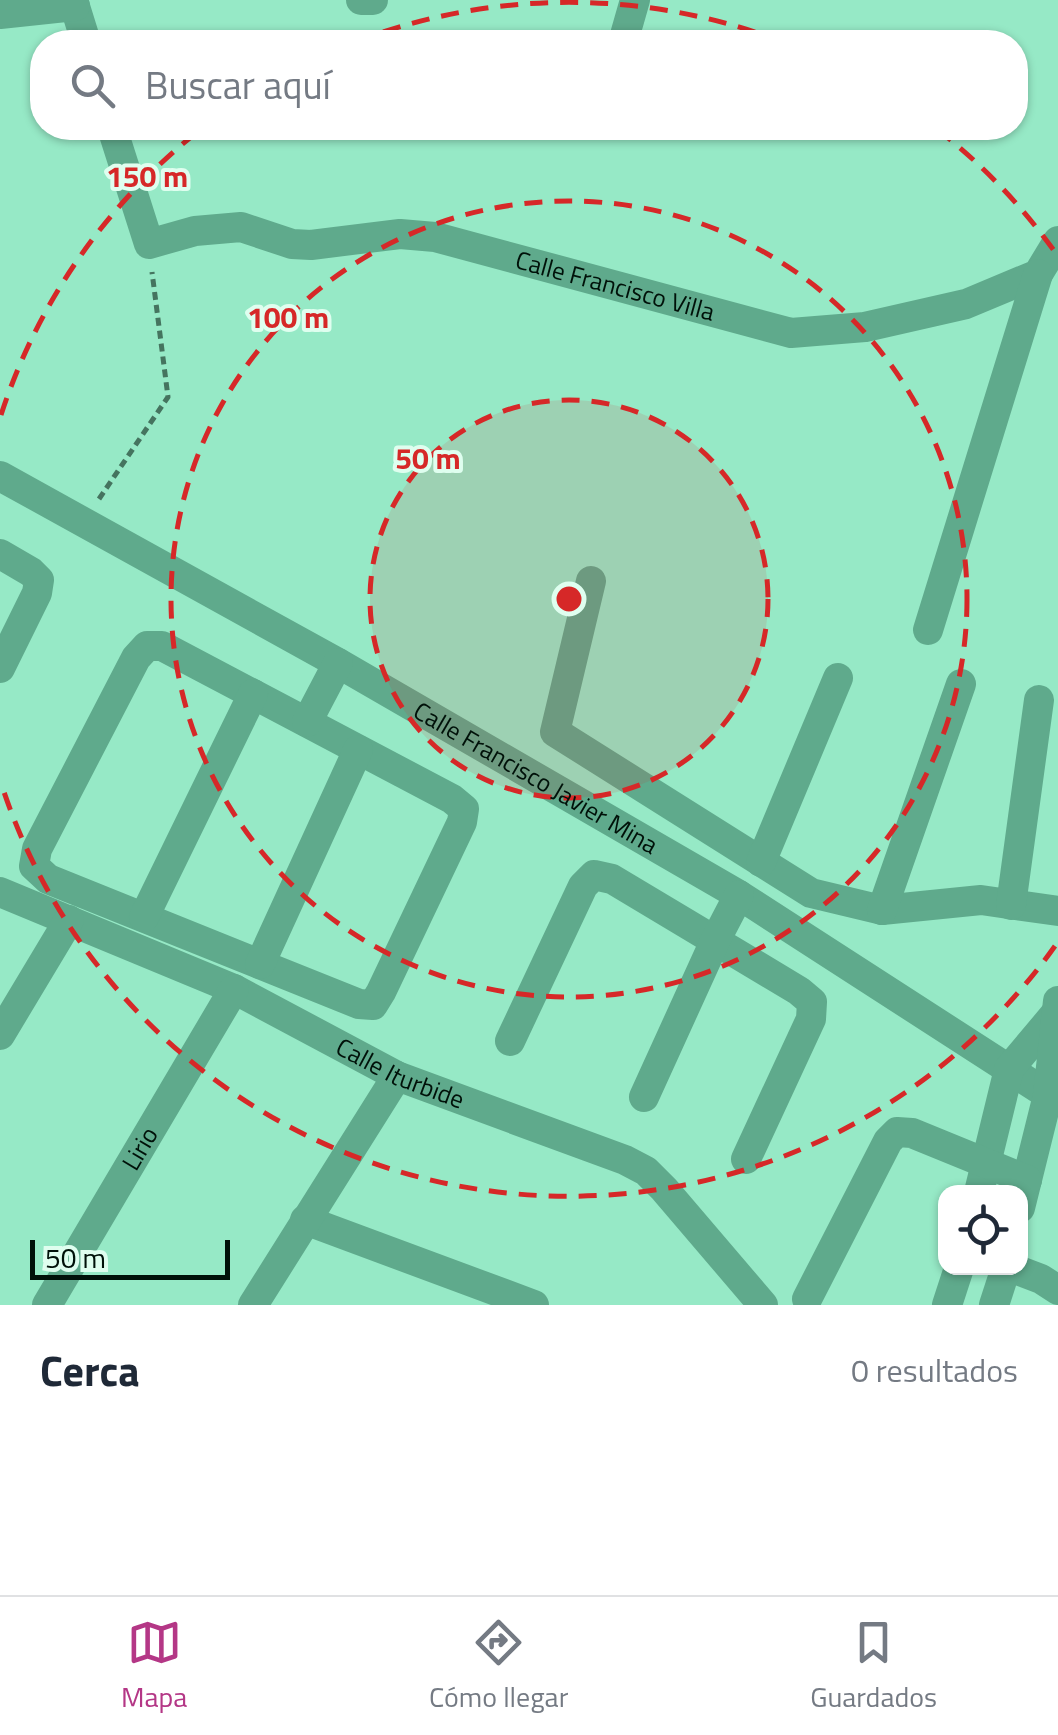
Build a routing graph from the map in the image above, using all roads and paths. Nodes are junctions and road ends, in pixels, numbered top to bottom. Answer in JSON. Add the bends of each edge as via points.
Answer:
{"nodes":[{"id":1,"x":361,"y":0,"type":"edge"},
{"id":2,"x":373,"y":0,"type":"edge"},
{"id":3,"x":635,"y":0,"type":"edge"},
{"id":4,"x":74,"y":3,"type":"edge"},
{"id":5,"x":0,"y":14,"type":"edge"},
{"id":6,"x":82,"y":30,"type":"edge"},
{"id":7,"x":626,"y":30,"type":"edge"},
{"id":8,"x":116,"y":140,"type":"edge"},
{"id":9,"x":1058,"y":241,"type":"edge"},
{"id":10,"x":149,"y":244,"type":"junction"},
{"id":11,"x":1038,"y":274,"type":"junction"},
{"id":12,"x":0,"y":476,"type":"edge"},
{"id":13,"x":83,"y":522,"type":"junction"},
{"id":14,"x":0,"y":554,"type":"edge"},
{"id":15,"x":590,"y":581,"type":"dead end"},
{"id":16,"x":928,"y":630,"type":"dead end"},
{"id":17,"x":338,"y":664,"type":"junction"},
{"id":18,"x":0,"y":668,"type":"edge"},
{"id":19,"x":838,"y":678,"type":"dead end"},
{"id":20,"x":961,"y":684,"type":"dead end"},
{"id":21,"x":253,"y":694,"type":"junction"},
{"id":22,"x":1039,"y":700,"type":"dead end"},
{"id":23,"x":306,"y":722,"type":"junction"},
{"id":24,"x":358,"y":750,"type":"junction"},
{"id":25,"x":761,"y":862,"type":"junction"},
{"id":26,"x":0,"y":892,"type":"edge"},
{"id":27,"x":739,"y":895,"type":"junction"},
{"id":28,"x":1011,"y":905,"type":"junction"},
{"id":29,"x":882,"y":910,"type":"junction"},
{"id":30,"x":1058,"y":911,"type":"edge"},
{"id":31,"x":144,"y":917,"type":"junction"},
{"id":32,"x":68,"y":920,"type":"junction"},
{"id":33,"x":715,"y":941,"type":"junction"},
{"id":34,"x":260,"y":964,"type":"junction"},
{"id":35,"x":234,"y":989,"type":"junction"},
{"id":36,"x":1057,"y":1007,"type":"edge"},
{"id":37,"x":0,"y":1035,"type":"edge"},
{"id":38,"x":510,"y":1041,"type":"dead end"},
{"id":39,"x":1009,"y":1069,"type":"junction"},
{"id":40,"x":398,"y":1076,"type":"junction"},
{"id":41,"x":644,"y":1097,"type":"dead end"},
{"id":42,"x":1053,"y":1098,"type":"edge"},
{"id":43,"x":746,"y":1159,"type":"dead end"},
{"id":44,"x":982,"y":1178,"type":"edge"},
{"id":45,"x":1027,"y":1185,"type":"edge"},
{"id":46,"x":305,"y":1220,"type":"junction"},
{"id":47,"x":957,"y":1275,"type":"edge"},
{"id":48,"x":1006,"y":1275,"type":"edge"},
{"id":49,"x":1028,"y":1275,"type":"edge"},
{"id":50,"x":1058,"y":1290,"type":"edge"},
{"id":51,"x":808,"y":1300,"type":"dead end"},
{"id":52,"x":47,"y":1305,"type":"edge"},
{"id":53,"x":253,"y":1305,"type":"edge"},
{"id":54,"x":534,"y":1305,"type":"edge"},
{"id":55,"x":762,"y":1305,"type":"edge"},
{"id":56,"x":947,"y":1305,"type":"edge"},
{"id":57,"x":994,"y":1305,"type":"edge"}],
"edges":[{"from":1,"to":2,"type":"street"},
{"from":3,"to":7,"type":"street"},
{"from":4,"to":5,"type":"street"},
{"from":4,"to":6,"type":"street"},
{"from":8,"to":10,"type":"street"},
{"from":9,"to":11,"type":"street"},
{"from":10,"to":11,"type":"street","name":"Calle Francisco Villa","via":[[241,227],[311,245],[400,234],[435,237],[792,333],[864,328],[966,304]]},
{"from":10,"to":13,"type":"path","via":[[168,396]]},
{"from":11,"to":16,"type":"street"},
{"from":12,"to":13,"type":"street","name":"Calle Francisco Javier Mina"},
{"from":13,"to":17,"type":"street","name":"Calle Francisco Javier Mina"},
{"from":14,"to":18,"type":"street","via":[[39,580]]},
{"from":15,"to":25,"type":"street","via":[[554,732]]},
{"from":17,"to":23,"type":"street"},
{"from":17,"to":27,"type":"street","name":"Calle Francisco Javier Mina"},
{"from":19,"to":25,"type":"street"},
{"from":20,"to":29,"type":"street"},
{"from":21,"to":23,"type":"street"},
{"from":21,"to":31,"type":"street"},
{"from":21,"to":31,"type":"street","via":[[162,646],[147,646],[37,850],[34,866],[48,879]]},
{"from":22,"to":28,"type":"street"},
{"from":23,"to":24,"type":"street"},
{"from":24,"to":34,"type":"street"},
{"from":24,"to":34,"type":"street","via":[[452,800],[464,809],[462,822],[373,1005]]},
{"from":25,"to":29,"type":"street","via":[[811,893]]},
{"from":26,"to":32,"type":"street","name":"Calle Iturbide"},
{"from":27,"to":33,"type":"street"},
{"from":27,"to":39,"type":"street","name":"Calle Francisco Javier Mina"},
{"from":28,"to":29,"type":"street","via":[[981,900]]},
{"from":28,"to":30,"type":"street"},
{"from":31,"to":34,"type":"street"},
{"from":32,"to":35,"type":"street","name":"Calle Iturbide"},
{"from":32,"to":37,"type":"street"},
{"from":33,"to":38,"type":"street","via":[[612,879],[594,875]]},
{"from":33,"to":41,"type":"street"},
{"from":33,"to":43,"type":"street","via":[[812,1002],[811,1018]]},
{"from":35,"to":40,"type":"street","name":"Calle Iturbide"},
{"from":35,"to":52,"type":"street","name":"Lirio"},
{"from":36,"to":39,"type":"street"},
{"from":36,"to":42,"type":"street"},
{"from":39,"to":42,"type":"street","name":"Calle Francisco Javier Mina"},
{"from":39,"to":44,"type":"street"},
{"from":40,"to":46,"type":"street"},
{"from":40,"to":55,"type":"street","name":"Calle Iturbide","via":[[646,1172]]},
{"from":42,"to":45,"type":"street"},
{"from":44,"to":51,"type":"street","via":[[912,1133],[897,1132]]},
{"from":46,"to":53,"type":"street"},
{"from":46,"to":54,"type":"street"},
{"from":47,"to":56,"type":"street"},
{"from":48,"to":57,"type":"street"},
{"from":49,"to":50,"type":"street"}]}
